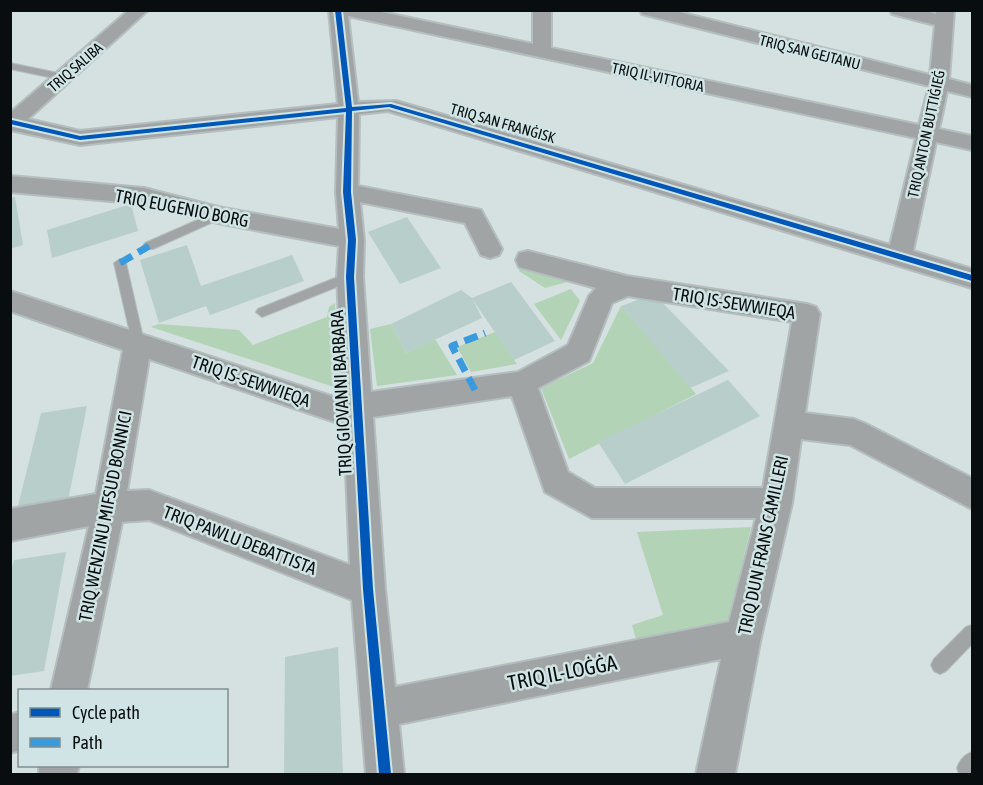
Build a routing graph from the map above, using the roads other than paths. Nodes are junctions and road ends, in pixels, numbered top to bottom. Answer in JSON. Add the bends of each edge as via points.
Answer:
{"nodes":[{"id":1,"x":140,"y":10,"type":"edge"},
{"id":2,"x":338,"y":10,"type":"edge"},
{"id":3,"x":344,"y":10,"type":"edge"},
{"id":4,"x":542,"y":10,"type":"edge"},
{"id":5,"x":648,"y":10,"type":"edge"},
{"id":6,"x":898,"y":10,"type":"edge"},
{"id":7,"x":945,"y":16,"type":"edge"},
{"id":8,"x":542,"y":52,"type":"junction"},
{"id":9,"x":10,"y":66,"type":"edge"},
{"id":10,"x":63,"y":77,"type":"junction"},
{"id":11,"x":939,"y":84,"type":"junction"},
{"id":12,"x":972,"y":92,"type":"edge"},
{"id":13,"x":349,"y":110,"type":"junction"},
{"id":14,"x":11,"y":123,"type":"edge"},
{"id":15,"x":928,"y":134,"type":"junction"},
{"id":16,"x":972,"y":143,"type":"edge"},
{"id":17,"x":10,"y":184,"type":"edge"},
{"id":18,"x":346,"y":192,"type":"junction"},
{"id":19,"x":218,"y":215,"type":"junction"},
{"id":20,"x":352,"y":240,"type":"junction"},
{"id":21,"x":149,"y":246,"type":"dead end"},
{"id":22,"x":489,"y":249,"type":"dead end"},
{"id":23,"x":900,"y":255,"type":"junction"},
{"id":24,"x":528,"y":260,"type":"dead end"},
{"id":25,"x":120,"y":263,"type":"dead end"},
{"id":26,"x":350,"y":277,"type":"junction"},
{"id":27,"x":972,"y":278,"type":"edge"},
{"id":28,"x":627,"y":286,"type":"junction"},
{"id":29,"x":10,"y":301,"type":"edge"},
{"id":30,"x":262,"y":312,"type":"dead end"},
{"id":31,"x":807,"y":314,"type":"joint"},
{"id":32,"x":138,"y":342,"type":"junction"},
{"id":33,"x":522,"y":383,"type":"junction"},
{"id":34,"x":359,"y":406,"type":"junction"},
{"id":35,"x":788,"y":424,"type":"junction"},
{"id":36,"x":972,"y":494,"type":"edge"},
{"id":37,"x":776,"y":503,"type":"junction"},
{"id":38,"x":109,"y":507,"type":"junction"},
{"id":39,"x":10,"y":525,"type":"edge"},
{"id":40,"x":368,"y":589,"type":"junction"},
{"id":41,"x":743,"y":637,"type":"junction"},
{"id":42,"x":970,"y":640,"type":"edge"},
{"id":43,"x":940,"y":665,"type":"dead end"},
{"id":44,"x":69,"y":689,"type":"edge"},
{"id":45,"x":380,"y":709,"type":"junction"},
{"id":46,"x":972,"y":761,"type":"edge"},
{"id":47,"x":385,"y":774,"type":"edge"},
{"id":48,"x":716,"y":774,"type":"edge"},
{"id":49,"x":971,"y":774,"type":"edge"}],
"edges":[{"from":1,"to":10,"type":"street","name":"TRIQ SALIBA"},
{"from":2,"to":13,"type":"street","name":"TRIQ GIOVANNI BARBARA"},
{"from":3,"to":8,"type":"street","name":"TRIQ IL-VITTORJA"},
{"from":4,"to":8,"type":"street"},
{"from":5,"to":11,"type":"street","name":"TRIQ SAN GEJTANU"},
{"from":6,"to":7,"type":"street"},
{"from":7,"to":11,"type":"street","name":"TRIQ ANTON BUTTIĠIEĠ"},
{"from":8,"to":15,"type":"street","name":"TRIQ IL-VITTORJA"},
{"from":9,"to":10,"type":"lane"},
{"from":10,"to":14,"type":"street","name":"TRIQ SALIBA"},
{"from":11,"to":12,"type":"street","name":"TRIQ SAN GEJTANU"},
{"from":11,"to":15,"type":"street","name":"TRIQ ANTON BUTTIĠIEĠ"},
{"from":13,"to":14,"type":"street","name":"TRIQ SAN FRANĠISK","via":[[80,138]]},
{"from":13,"to":18,"type":"street","name":"TRIQ GIOVANNI BARBARA"},
{"from":13,"to":23,"type":"street","name":"TRIQ SAN FRANĠISK","via":[[389,105]]},
{"from":15,"to":16,"type":"street","name":"TRIQ IL-VITTORJA"},
{"from":15,"to":23,"type":"street","name":"TRIQ ANTON BUTTIĠIEĠ"},
{"from":17,"to":19,"type":"street","name":"TRIQ EUGENIO BORG","via":[[144,196]]},
{"from":18,"to":20,"type":"street","name":"TRIQ GIOVANNI BARBARA"},
{"from":18,"to":22,"type":"street","via":[[473,216]]},
{"from":19,"to":20,"type":"street","name":"TRIQ EUGENIO BORG"},
{"from":19,"to":21,"type":"lane"},
{"from":20,"to":26,"type":"street","name":"TRIQ GIOVANNI BARBARA"},
{"from":23,"to":27,"type":"street","name":"TRIQ SAN FRANĠISK"},
{"from":24,"to":28,"type":"street","name":"TRIQ IS-SEWWIEQA"},
{"from":25,"to":32,"type":"lane"},
{"from":26,"to":30,"type":"lane"},
{"from":26,"to":34,"type":"street","name":"TRIQ GIOVANNI BARBARA"},
{"from":28,"to":31,"type":"street","name":"TRIQ IS-SEWWIEQA"},
{"from":28,"to":33,"type":"street","name":"TRIQ IS-SEWWIEQA","via":[[602,296],[579,353]]},
{"from":29,"to":32,"type":"street","name":"TRIQ IS-SEWWIEQA"},
{"from":31,"to":35,"type":"street","name":"TRIQ DUN FRANS CAMILLERI"},
{"from":32,"to":34,"type":"street","name":"TRIQ IS-SEWWIEQA","via":[[348,414]]},
{"from":32,"to":38,"type":"street","name":"TRIQ WENZINU MIFSUD BONNICI"},
{"from":33,"to":34,"type":"street","name":"TRIQ IS-SEWWIEQA"},
{"from":33,"to":37,"type":"street","via":[[556,482],[592,503]]},
{"from":34,"to":40,"type":"street","name":"TRIQ GIOVANNI BARBARA"},
{"from":35,"to":36,"type":"street","via":[[854,432]]},
{"from":35,"to":37,"type":"street","name":"TRIQ DUN FRANS CAMILLERI"},
{"from":37,"to":41,"type":"street","name":"TRIQ DUN FRANS CAMILLERI"},
{"from":38,"to":39,"type":"street","name":"TRIQ PAWLU DEBATTISTA"},
{"from":38,"to":40,"type":"street","name":"TRIQ PAWLU DEBATTISTA","via":[[149,505]]},
{"from":38,"to":44,"type":"street","name":"TRIQ WENZINU MIFSUD BONNICI"},
{"from":40,"to":45,"type":"street","name":"TRIQ GIOVANNI BARBARA"},
{"from":41,"to":45,"type":"street","name":"TRIQ IL-LOĠĠA"},
{"from":41,"to":48,"type":"street","name":"TRIQ DUN FRANS CAMILLERI"},
{"from":42,"to":43,"type":"lane"},
{"from":45,"to":47,"type":"street","name":"TRIQ GIOVANNI BARBARA"},
{"from":46,"to":49,"type":"lane","via":[[966,768]]}]}
